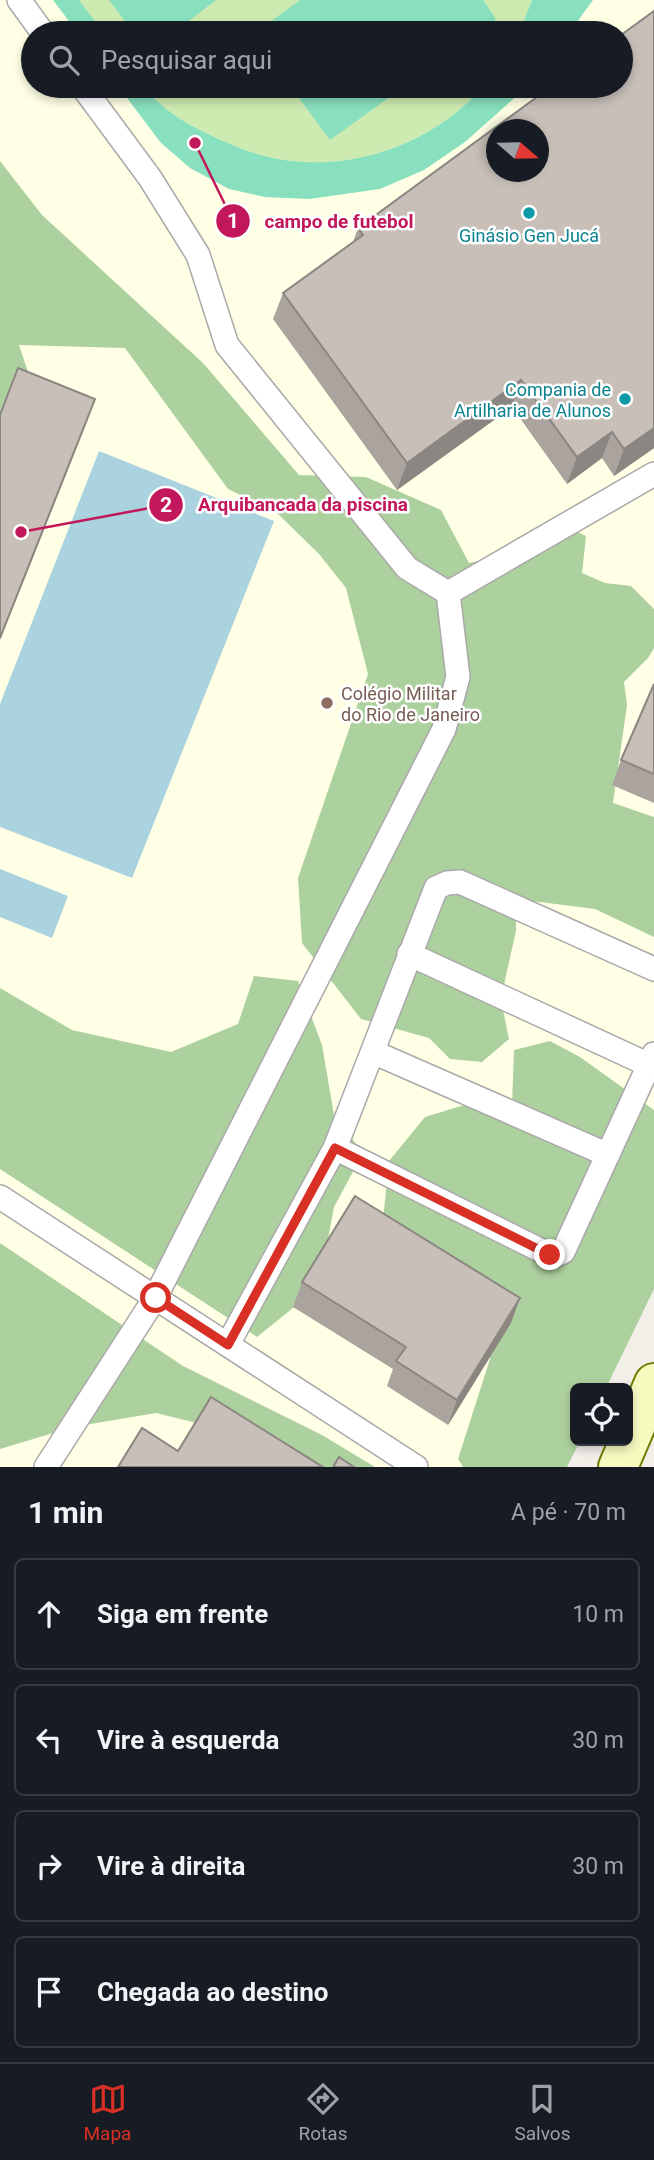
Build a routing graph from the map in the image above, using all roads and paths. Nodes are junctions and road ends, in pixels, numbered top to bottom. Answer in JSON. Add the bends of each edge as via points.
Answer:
{"nodes":[{"id":1,"x":19,"y":0,"type":"edge"},
{"id":2,"x":34,"y":21,"type":"edge"},
{"id":3,"x":91,"y":98,"type":"edge"},
{"id":4,"x":654,"y":474,"type":"edge"},
{"id":5,"x":448,"y":593,"type":"junction"},
{"id":6,"x":409,"y":954,"type":"junction"},
{"id":7,"x":654,"y":969,"type":"edge"},
{"id":8,"x":373,"y":1052,"type":"junction"},
{"id":9,"x":651,"y":1059,"type":"edge"},
{"id":10,"x":335,"y":1148,"type":"junction"},
{"id":11,"x":608,"y":1155,"type":"junction"},
{"id":12,"x":0,"y":1198,"type":"edge"},
{"id":13,"x":156,"y":1298,"type":"junction"},
{"id":14,"x":228,"y":1345,"type":"junction"},
{"id":15,"x":654,"y":1383,"type":"edge"},
{"id":16,"x":46,"y":1467,"type":"edge"},
{"id":17,"x":416,"y":1467,"type":"edge"},
{"id":18,"x":618,"y":1467,"type":"edge"}],
"edges":[{"from":1,"to":2,"type":"lane"},
{"from":3,"to":5,"type":"lane","via":[[150,178],[198,255],[227,345],[407,568]]},
{"from":4,"to":5,"type":"lane"},
{"from":5,"to":13,"type":"lane","via":[[458,677],[444,729]]},
{"from":6,"to":7,"type":"lane","via":[[436,888],[460,882]]},
{"from":6,"to":8,"type":"lane"},
{"from":6,"to":9,"type":"lane"},
{"from":8,"to":10,"type":"lane"},
{"from":8,"to":11,"type":"lane"},
{"from":9,"to":11,"type":"lane"},
{"from":10,"to":11,"type":"lane","via":[[556,1255],[563,1252]]},
{"from":10,"to":14,"type":"lane"},
{"from":12,"to":13,"type":"lane"},
{"from":13,"to":14,"type":"lane"},
{"from":13,"to":16,"type":"lane"},
{"from":14,"to":17,"type":"lane"},
{"from":15,"to":18,"type":"main road"}]}
